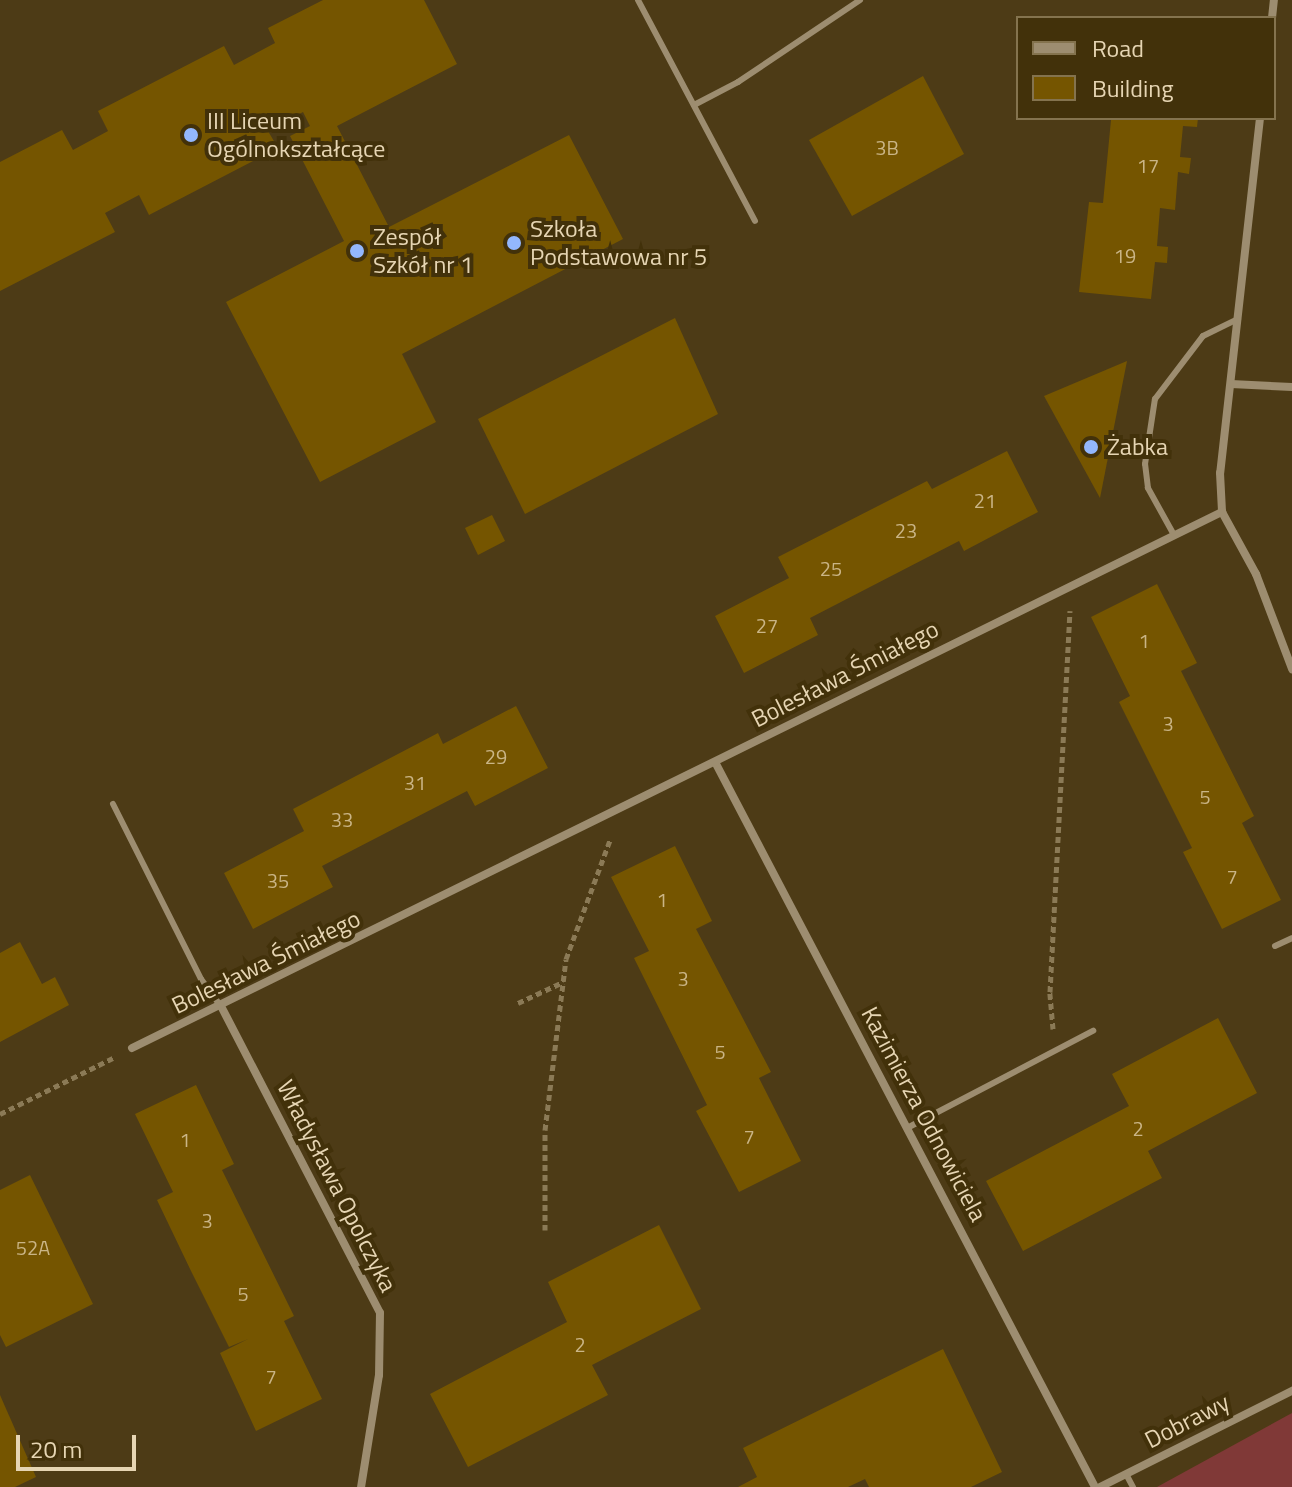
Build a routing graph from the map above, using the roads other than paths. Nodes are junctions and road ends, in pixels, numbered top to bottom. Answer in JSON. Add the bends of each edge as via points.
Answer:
{"nodes":[{"id":1,"x":638,"y":0,"type":"edge"},
{"id":2,"x":860,"y":0,"type":"edge"},
{"id":3,"x":694,"y":105,"type":"junction"},
{"id":4,"x":1260,"y":120,"type":"edge"},
{"id":5,"x":755,"y":221,"type":"dead end"},
{"id":6,"x":1238,"y":319,"type":"junction"},
{"id":7,"x":1231,"y":384,"type":"junction"},
{"id":8,"x":1292,"y":387,"type":"edge"},
{"id":9,"x":1222,"y":512,"type":"junction"},
{"id":10,"x":1174,"y":535,"type":"junction"},
{"id":11,"x":1292,"y":669,"type":"edge"},
{"id":12,"x":715,"y":762,"type":"junction"},
{"id":13,"x":113,"y":804,"type":"dead end"},
{"id":14,"x":1292,"y":938,"type":"edge"},
{"id":15,"x":1275,"y":946,"type":"dead end"},
{"id":16,"x":222,"y":1008,"type":"junction"},
{"id":17,"x":1093,"y":1031,"type":"dead end"},
{"id":18,"x":132,"y":1048,"type":"road end"},
{"id":19,"x":909,"y":1127,"type":"junction"},
{"id":20,"x":1292,"y":1391,"type":"edge"},
{"id":21,"x":1126,"y":1474,"type":"junction"},
{"id":22,"x":361,"y":1487,"type":"edge"},
{"id":23,"x":1098,"y":1487,"type":"edge"},
{"id":24,"x":1133,"y":1487,"type":"edge"}],
"edges":[{"from":1,"to":3,"type":"lane"},
{"from":2,"to":3,"type":"lane","via":[[738,82]]},
{"from":3,"to":5,"type":"lane"},
{"from":4,"to":6,"type":"street"},
{"from":6,"to":7,"type":"street"},
{"from":6,"to":10,"type":"lane","via":[[1203,336],[1155,399],[1145,464],[1148,488]]},
{"from":7,"to":8,"type":"street"},
{"from":7,"to":9,"type":"street","via":[[1220,473]]},
{"from":9,"to":10,"type":"street","name":"Bolesława Śmiałego"},
{"from":9,"to":11,"type":"street","via":[[1256,574]]},
{"from":10,"to":12,"type":"street","name":"Bolesława Śmiałego"},
{"from":12,"to":16,"type":"street","name":"Bolesława Śmiałego"},
{"from":12,"to":19,"type":"street","name":"Kazimierza Odnowiciela"},
{"from":13,"to":16,"type":"lane","via":[[201,979]]},
{"from":14,"to":15,"type":"lane"},
{"from":16,"to":18,"type":"street","name":"Bolesława Śmiałego"},
{"from":16,"to":22,"type":"street","name":"Władysława Opolczyka","via":[[380,1313],[379,1375]]},
{"from":17,"to":19,"type":"lane"},
{"from":19,"to":23,"type":"street","name":"Kazimierza Odnowiciela"},
{"from":20,"to":21,"type":"street","name":"Dobrawy"},
{"from":21,"to":23,"type":"street","name":"Dobrawy"},
{"from":21,"to":24,"type":"lane"}]}
